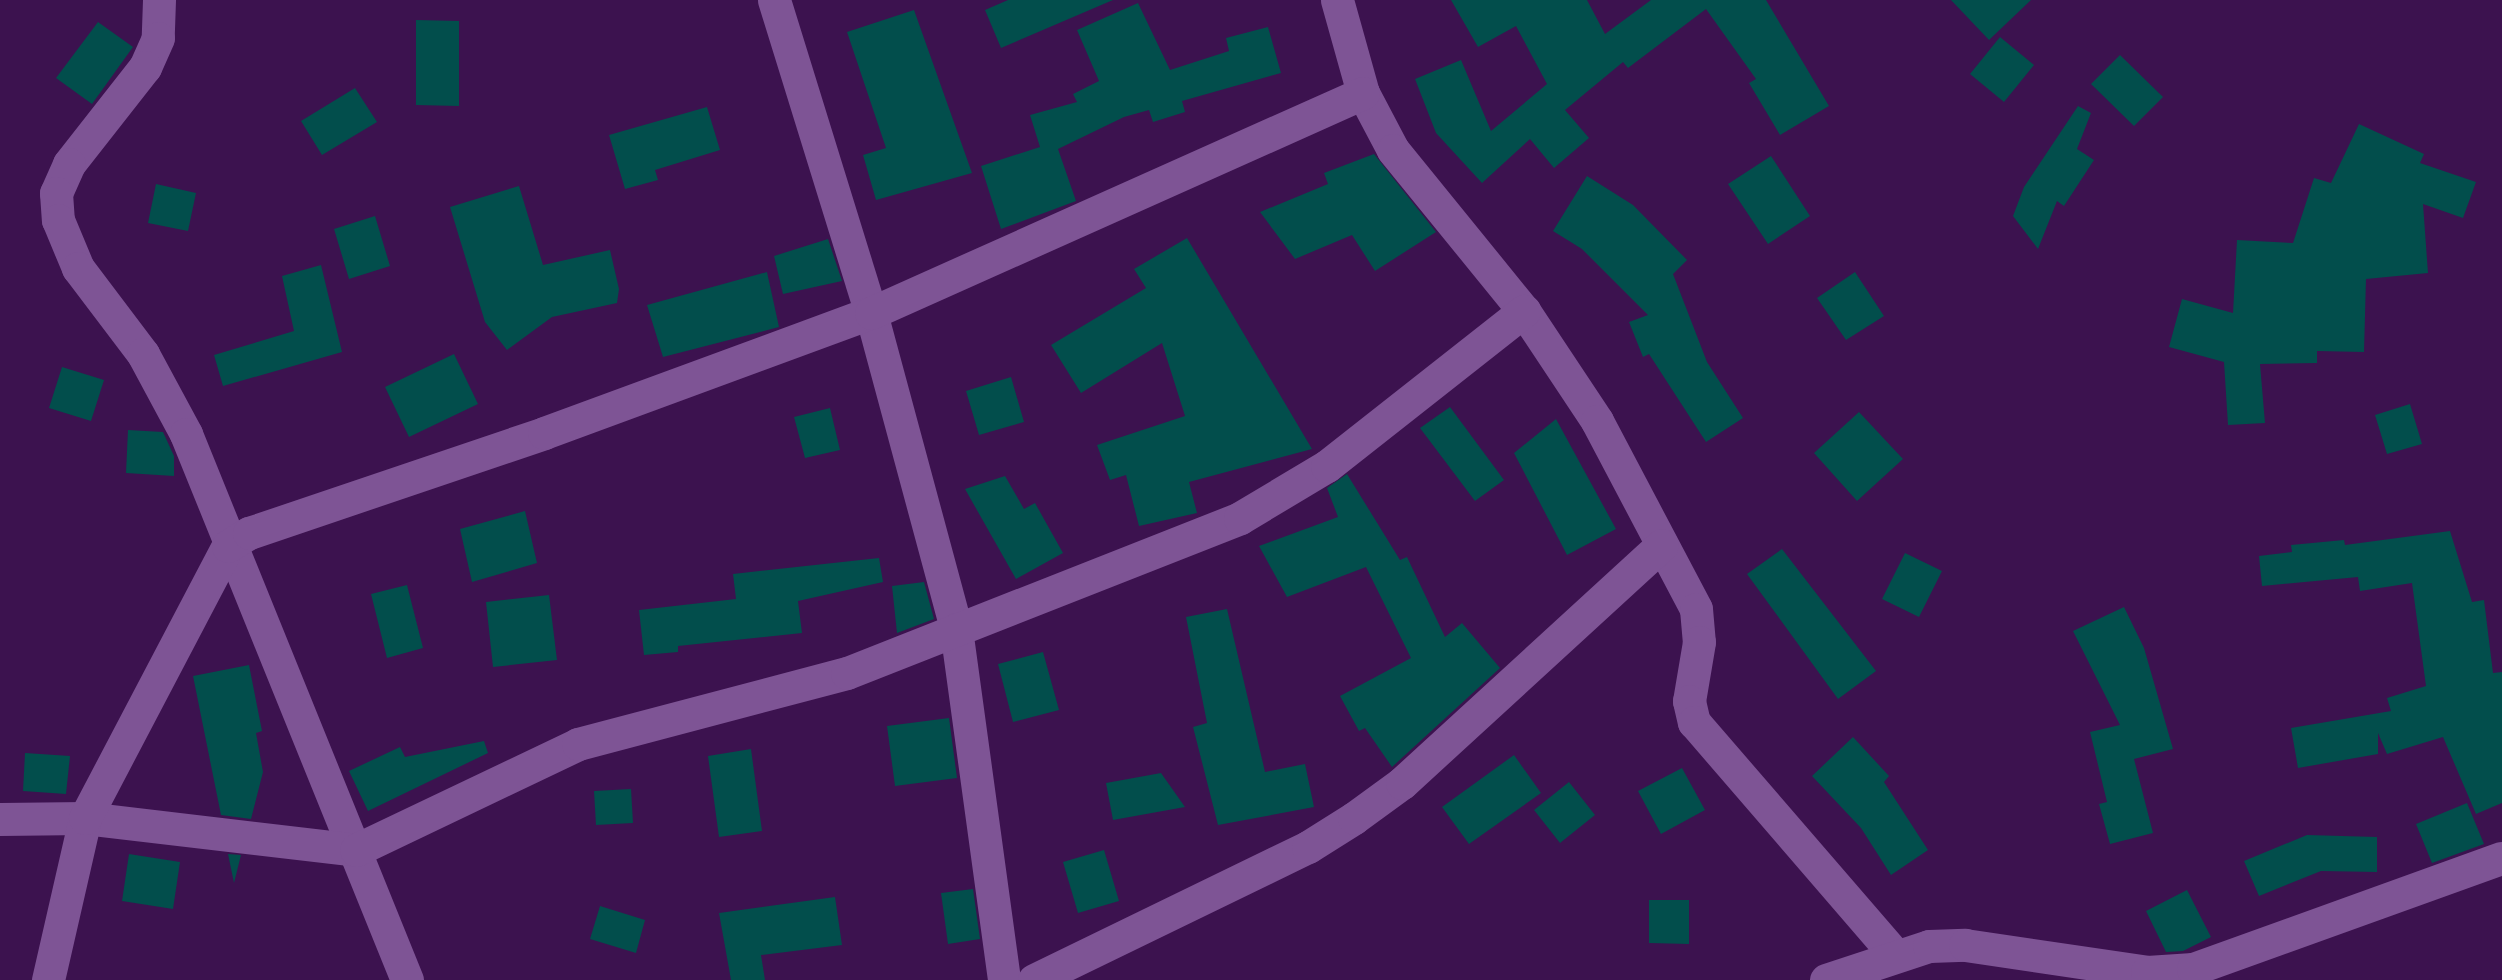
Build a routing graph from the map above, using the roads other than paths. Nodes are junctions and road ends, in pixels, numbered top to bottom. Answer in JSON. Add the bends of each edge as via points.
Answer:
{"nodes":[{"id":1,"x":159,"y":0,"type":"edge"},
{"id":2,"x":774,"y":0,"type":"edge"},
{"id":3,"x":1337,"y":0,"type":"edge"},
{"id":4,"x":1363,"y":93,"type":"junction"},
{"id":5,"x":1524,"y":311,"type":"junction"},
{"id":6,"x":871,"y":313,"type":"junction"},
{"id":7,"x":1662,"y":545,"type":"junction"},
{"id":8,"x":228,"y":546,"type":"junction"},
{"id":9,"x":956,"y":628,"type":"junction"},
{"id":10,"x":85,"y":818,"type":"junction"},
{"id":11,"x":0,"y":819,"type":"edge"},
{"id":12,"x":356,"y":850,"type":"junction"},
{"id":13,"x":2502,"y":858,"type":"edge"},
{"id":14,"x":1894,"y":954,"type":"junction"},
{"id":15,"x":48,"y":980,"type":"edge"},
{"id":16,"x":407,"y":980,"type":"edge"},
{"id":17,"x":1004,"y":980,"type":"edge"},
{"id":18,"x":1034,"y":980,"type":"edge"},
{"id":19,"x":1826,"y":980,"type":"edge"}],
"edges":[{"from":1,"to":8,"type":"street","via":[[158,38],[145,67],[69,164],[56,194],[58,220],[78,268],[142,354],[186,434]]},
{"from":2,"to":6,"type":"street"},
{"from":3,"to":4,"type":"street"},
{"from":4,"to":5,"type":"street","via":[[1393,150]]},
{"from":4,"to":6,"type":"street"},
{"from":5,"to":7,"type":"street","via":[[1597,421]]},
{"from":5,"to":9,"type":"street","via":[[1327,466],[1240,518]]},
{"from":6,"to":8,"type":"street","via":[[544,433],[249,533]]},
{"from":6,"to":9,"type":"street"},
{"from":7,"to":14,"type":"street","via":[[1696,609],[1700,642],[1689,701],[1694,722]]},
{"from":7,"to":18,"type":"street","via":[[1401,783],[1354,818],[1308,847]]},
{"from":8,"to":10,"type":"street"},
{"from":8,"to":12,"type":"street"},
{"from":9,"to":12,"type":"street","via":[[847,673],[578,744]]},
{"from":9,"to":17,"type":"street"},
{"from":10,"to":11,"type":"street"},
{"from":10,"to":12,"type":"street"},
{"from":10,"to":15,"type":"street"},
{"from":12,"to":16,"type":"street"},
{"from":13,"to":14,"type":"street","via":[[2193,969],[2147,972],[1965,945]]},
{"from":14,"to":19,"type":"street"}]}
